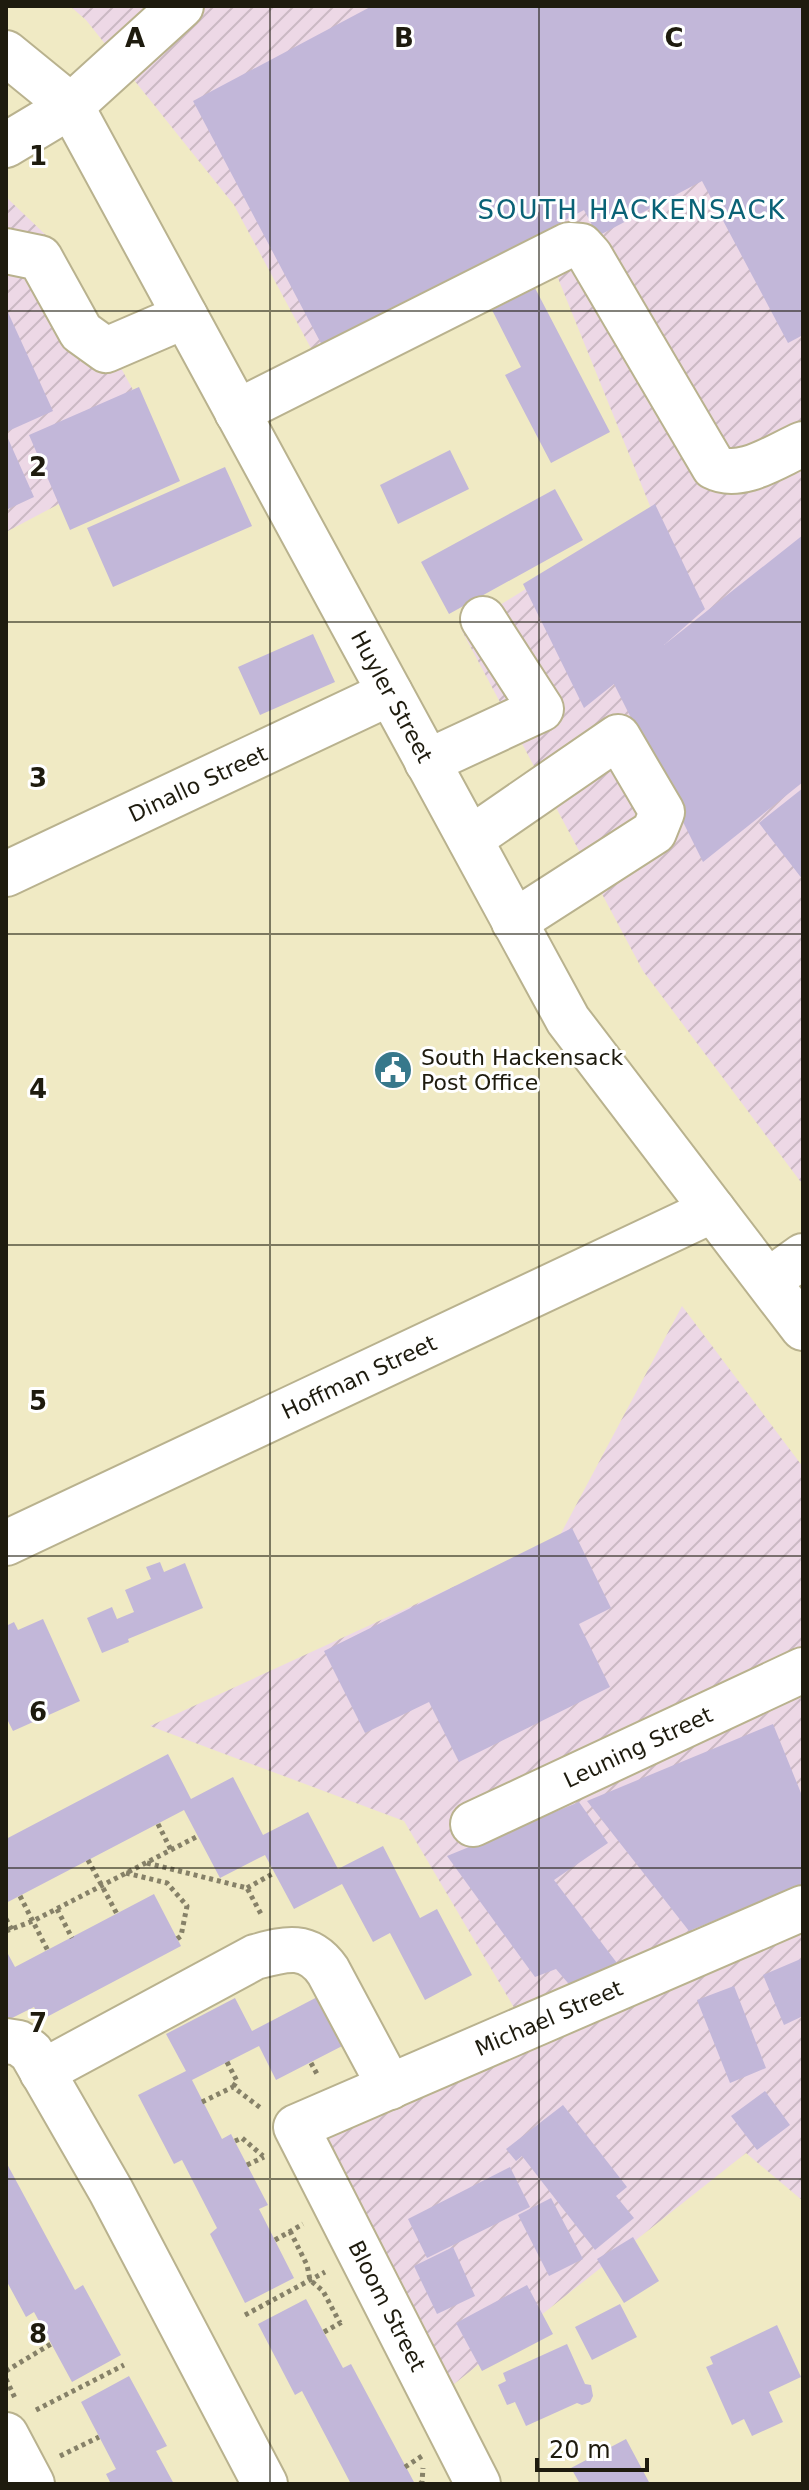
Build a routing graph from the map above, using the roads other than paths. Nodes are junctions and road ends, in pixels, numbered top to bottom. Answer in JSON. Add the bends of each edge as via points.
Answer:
{"nodes":[{"id":1,"x":181,"y":6,"type":"edge"},
{"id":2,"x":6,"y":53,"type":"edge"},
{"id":3,"x":71,"y":106,"type":"junction"},
{"id":4,"x":6,"y":145,"type":"edge"},
{"id":5,"x":6,"y":251,"type":"edge"},
{"id":6,"x":185,"y":316,"type":"junction"},
{"id":7,"x":237,"y":412,"type":"junction"},
{"id":8,"x":803,"y":444,"type":"edge"},
{"id":9,"x":483,"y":619,"type":"dead end"},
{"id":10,"x":390,"y":693,"type":"junction"},
{"id":11,"x":427,"y":762,"type":"junction"},
{"id":12,"x":470,"y":839,"type":"junction"},
{"id":13,"x":9,"y":865,"type":"edge"},
{"id":14,"x":514,"y":922,"type":"junction"},
{"id":15,"x":713,"y":1210,"type":"junction"},
{"id":16,"x":803,"y":1256,"type":"edge"},
{"id":17,"x":768,"y":1281,"type":"junction"},
{"id":18,"x":803,"y":1328,"type":"edge"},
{"id":19,"x":6,"y":1543,"type":"edge"},
{"id":20,"x":803,"y":1670,"type":"edge"},
{"id":21,"x":473,"y":1824,"type":"dead end"},
{"id":22,"x":803,"y":1908,"type":"edge"},
{"id":23,"x":6,"y":2041,"type":"edge"},
{"id":24,"x":42,"y":2072,"type":"junction"},
{"id":25,"x":390,"y":2087,"type":"junction"},
{"id":26,"x":281,"y":2119,"type":"joint"},
{"id":27,"x":15,"y":2425,"type":"edge"},
{"id":28,"x":40,"y":2473,"type":"edge"},
{"id":29,"x":265,"y":2484,"type":"edge"},
{"id":30,"x":478,"y":2484,"type":"edge"}],
"edges":[{"from":1,"to":3,"type":"street"},
{"from":2,"to":3,"type":"street","name":"Huyler Street"},
{"from":3,"to":4,"type":"street"},
{"from":3,"to":6,"type":"street","name":"Huyler Street"},
{"from":5,"to":6,"type":"street","via":[[40,258],[81,332],[106,350]]},
{"from":6,"to":7,"type":"street","name":"Huyler Street"},
{"from":7,"to":8,"type":"street","via":[[569,245],[581,246],[590,256],[714,467],[737,472]]},
{"from":7,"to":10,"type":"street","name":"Huyler Street"},
{"from":9,"to":11,"type":"street","via":[[541,709]]},
{"from":10,"to":11,"type":"street","name":"Huyler Street"},
{"from":10,"to":13,"type":"street","name":"Dinallo Street"},
{"from":11,"to":12,"type":"street","name":"Huyler Street"},
{"from":12,"to":14,"type":"street","name":"Huyler Street"},
{"from":12,"to":14,"type":"street","via":[[618,737],[662,812],[654,832]]},
{"from":14,"to":15,"type":"street","name":"Huyler Street","via":[[568,1020]]},
{"from":15,"to":17,"type":"street","name":"Huyler Street"},
{"from":15,"to":19,"type":"street","name":"Hoffman Street"},
{"from":16,"to":17,"type":"street"},
{"from":17,"to":18,"type":"street","name":"Huyler Street"},
{"from":20,"to":21,"type":"street","name":"Leuning Street"},
{"from":22,"to":25,"type":"street","name":"Michael Street"},
{"from":23,"to":24,"type":"street","via":[[31,2052]]},
{"from":24,"to":25,"type":"street","via":[[255,1957],[305,1950],[328,1971]]},
{"from":24,"to":29,"type":"street","via":[[111,2191]]},
{"from":25,"to":26,"type":"street","name":"Michael Street"},
{"from":26,"to":30,"type":"street","name":"Bloom Street"},
{"from":27,"to":28,"type":"street"}]}
